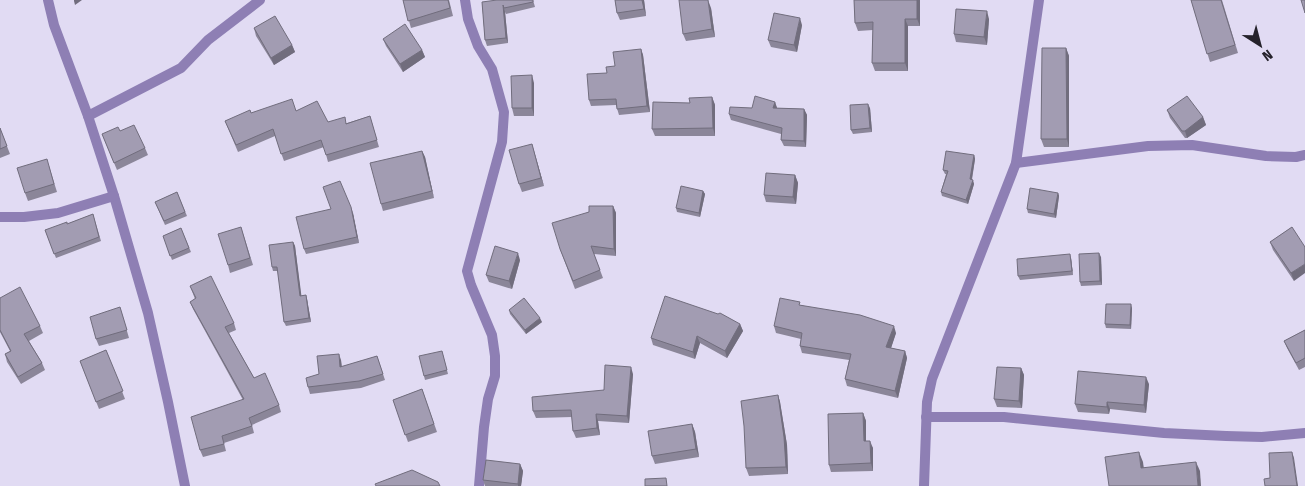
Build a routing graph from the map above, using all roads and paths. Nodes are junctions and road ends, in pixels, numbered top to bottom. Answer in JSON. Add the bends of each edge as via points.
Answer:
{"nodes":[{"id":1,"x":48,"y":0,"type":"edge"},
{"id":2,"x":260,"y":0,"type":"edge"},
{"id":3,"x":465,"y":0,"type":"edge"},
{"id":4,"x":1039,"y":0,"type":"edge"},
{"id":5,"x":88,"y":116,"type":"junction"},
{"id":6,"x":1305,"y":155,"type":"edge"},
{"id":7,"x":1016,"y":163,"type":"junction"},
{"id":8,"x":114,"y":196,"type":"junction"},
{"id":9,"x":0,"y":217,"type":"edge"},
{"id":10,"x":926,"y":417,"type":"junction"},
{"id":11,"x":1305,"y":433,"type":"edge"},
{"id":12,"x":185,"y":486,"type":"edge"},
{"id":13,"x":479,"y":486,"type":"edge"},
{"id":14,"x":924,"y":486,"type":"edge"}],
"edges":[{"from":1,"to":5,"type":"street"},
{"from":2,"to":5,"type":"street","via":[[208,40],[181,68]]},
{"from":3,"to":13,"type":"street","via":[[468,19],[478,46],[492,69],[504,112],[502,142],[467,270],[492,336],[495,356]]},
{"from":4,"to":7,"type":"street"},
{"from":5,"to":8,"type":"street"},
{"from":6,"to":7,"type":"street","via":[[1266,156],[1192,145],[1148,146]]},
{"from":7,"to":10,"type":"street","via":[[932,379]]},
{"from":8,"to":9,"type":"street","via":[[58,213]]},
{"from":8,"to":12,"type":"street","via":[[148,313]]},
{"from":10,"to":11,"type":"street","via":[[1004,417],[1226,436]]},
{"from":10,"to":14,"type":"street"}]}
